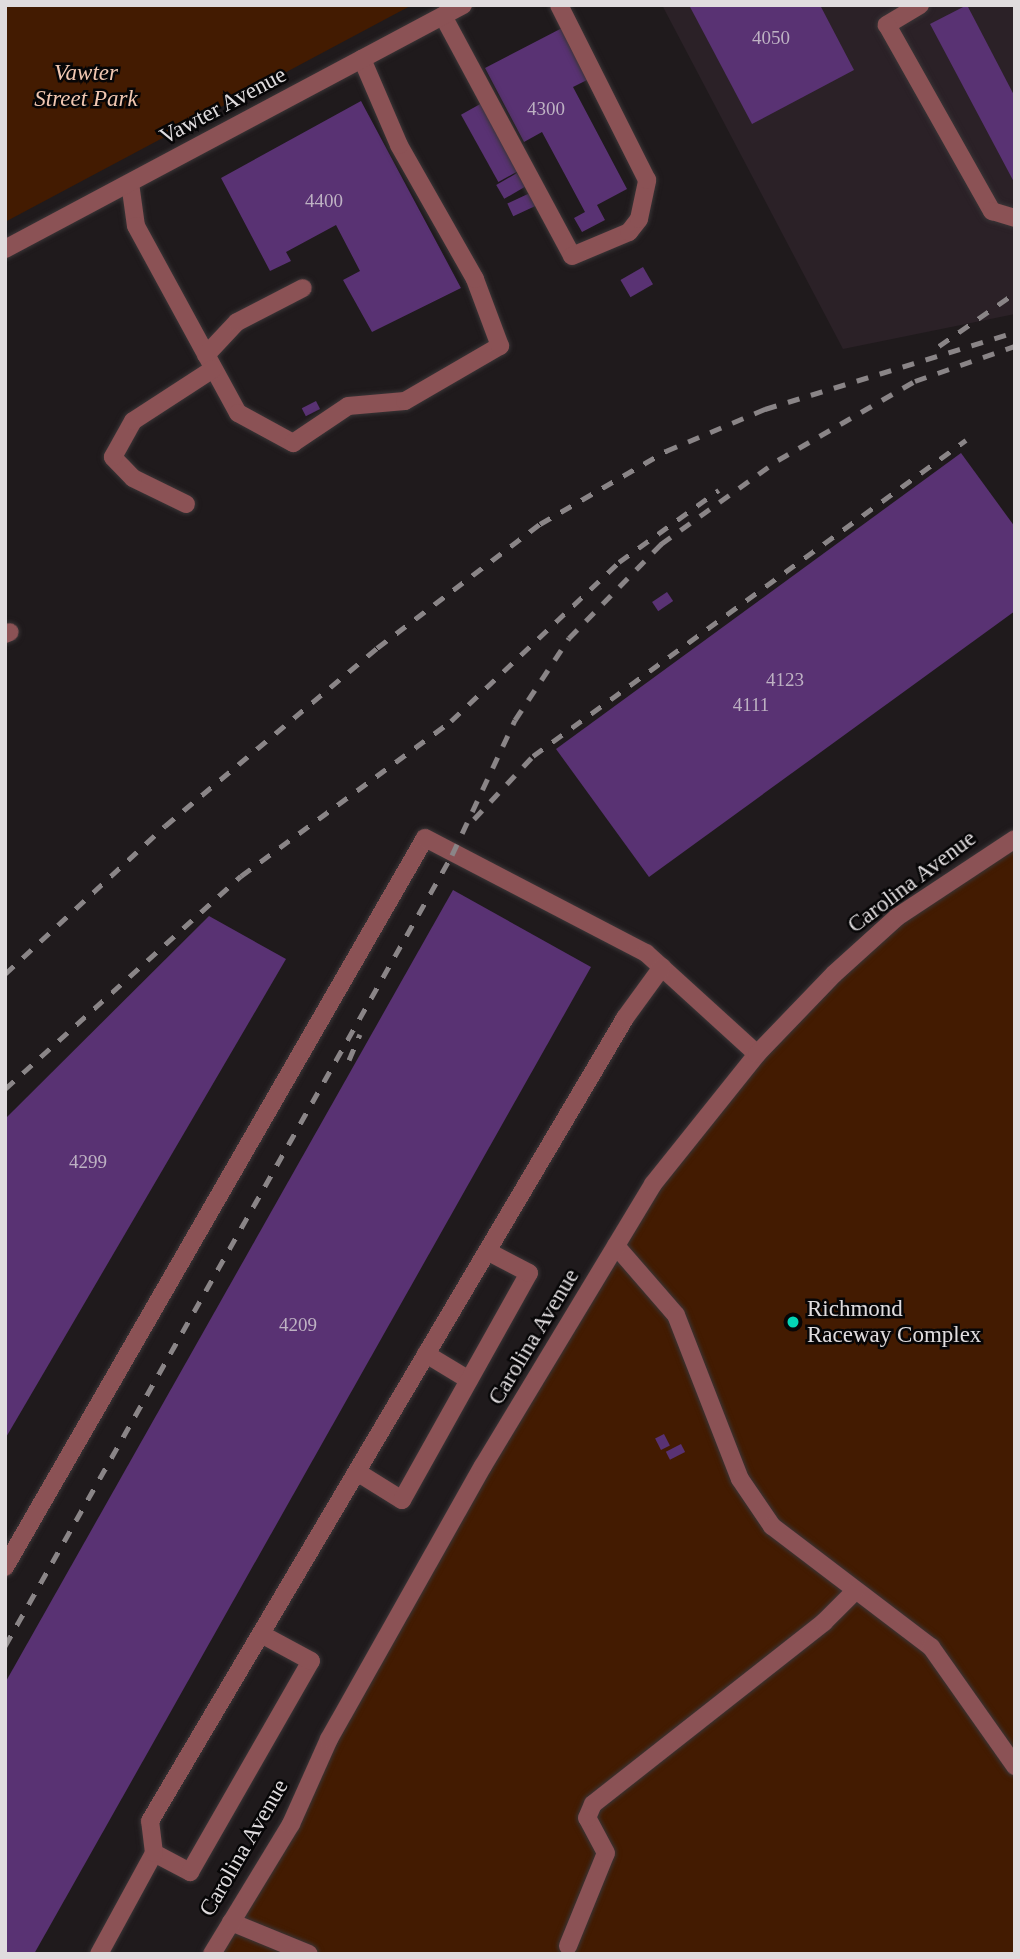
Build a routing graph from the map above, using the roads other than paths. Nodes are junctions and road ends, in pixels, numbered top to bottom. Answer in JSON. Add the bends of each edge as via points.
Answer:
{"nodes":[{"id":1,"x":463,"y":5,"type":"edge"},
{"id":2,"x":559,"y":5,"type":"edge"},
{"id":3,"x":920,"y":5,"type":"edge"},
{"id":4,"x":443,"y":16,"type":"junction"},
{"id":5,"x":362,"y":59,"type":"junction"},
{"id":6,"x":130,"y":183,"type":"junction"},
{"id":7,"x":1015,"y":218,"type":"edge"},
{"id":8,"x":5,"y":249,"type":"edge"},
{"id":9,"x":303,"y":288,"type":"dead end"},
{"id":10,"x":210,"y":362,"type":"junction"},
{"id":11,"x":186,"y":504,"type":"dead end"},
{"id":12,"x":1015,"y":839,"type":"edge"},
{"id":13,"x":662,"y":967,"type":"junction"},
{"id":14,"x":757,"y":1054,"type":"junction"},
{"id":15,"x":616,"y":1246,"type":"junction"},
{"id":16,"x":487,"y":1251,"type":"junction"},
{"id":17,"x":426,"y":1354,"type":"junction"},
{"id":18,"x":469,"y":1380,"type":"junction"},
{"id":19,"x":357,"y":1472,"type":"junction"},
{"id":20,"x":5,"y":1567,"type":"edge"},
{"id":21,"x":855,"y":1591,"type":"junction"},
{"id":22,"x":261,"y":1634,"type":"junction"},
{"id":23,"x":1015,"y":1766,"type":"edge"},
{"id":24,"x":154,"y":1853,"type":"junction"},
{"id":25,"x":231,"y":1922,"type":"junction"},
{"id":26,"x":568,"y":1946,"type":"dead end"},
{"id":27,"x":99,"y":1954,"type":"edge"},
{"id":28,"x":212,"y":1954,"type":"edge"},
{"id":29,"x":309,"y":1954,"type":"edge"}],
"edges":[{"from":1,"to":4,"type":"street","name":"Vawter Avenue"},
{"from":2,"to":4,"type":"street","via":[[647,180],[639,219],[629,232],[572,256]]},
{"from":3,"to":7,"type":"street","via":[[887,25],[992,212]]},
{"from":4,"to":5,"type":"street","name":"Vawter Avenue"},
{"from":5,"to":6,"type":"street","name":"Vawter Avenue"},
{"from":5,"to":10,"type":"street","via":[[399,145],[475,279],[500,346],[405,401],[348,406],[293,443],[238,413]]},
{"from":6,"to":8,"type":"street","name":"Vawter Avenue"},
{"from":6,"to":10,"type":"street","via":[[136,226]]},
{"from":9,"to":10,"type":"street","via":[[237,322]]},
{"from":10,"to":11,"type":"street","via":[[133,421],[113,457],[133,478]]},
{"from":12,"to":14,"type":"street","name":"Carolina Avenue","via":[[897,917]]},
{"from":13,"to":14,"type":"street"},
{"from":13,"to":16,"type":"street"},
{"from":13,"to":20,"type":"street","via":[[425,838]]},
{"from":14,"to":15,"type":"street","name":"Carolina Avenue","via":[[653,1184]]},
{"from":15,"to":21,"type":"street","via":[[676,1315],[740,1479],[772,1526]]},
{"from":15,"to":25,"type":"street","name":"Carolina Avenue","via":[[376,1654],[291,1824]]},
{"from":16,"to":17,"type":"street"},
{"from":16,"to":18,"type":"street","via":[[528,1273]]},
{"from":17,"to":18,"type":"street"},
{"from":17,"to":19,"type":"street"},
{"from":18,"to":19,"type":"street","via":[[402,1500]]},
{"from":19,"to":22,"type":"street"},
{"from":21,"to":23,"type":"street","via":[[930,1647]]},
{"from":21,"to":26,"type":"street","via":[[824,1622],[593,1804],[587,1818],[606,1853]]},
{"from":22,"to":24,"type":"street","via":[[150,1821]]},
{"from":22,"to":24,"type":"street","via":[[311,1661],[190,1872]]},
{"from":24,"to":27,"type":"street"},
{"from":25,"to":28,"type":"street","name":"Carolina Avenue"},
{"from":25,"to":29,"type":"street"}]}
